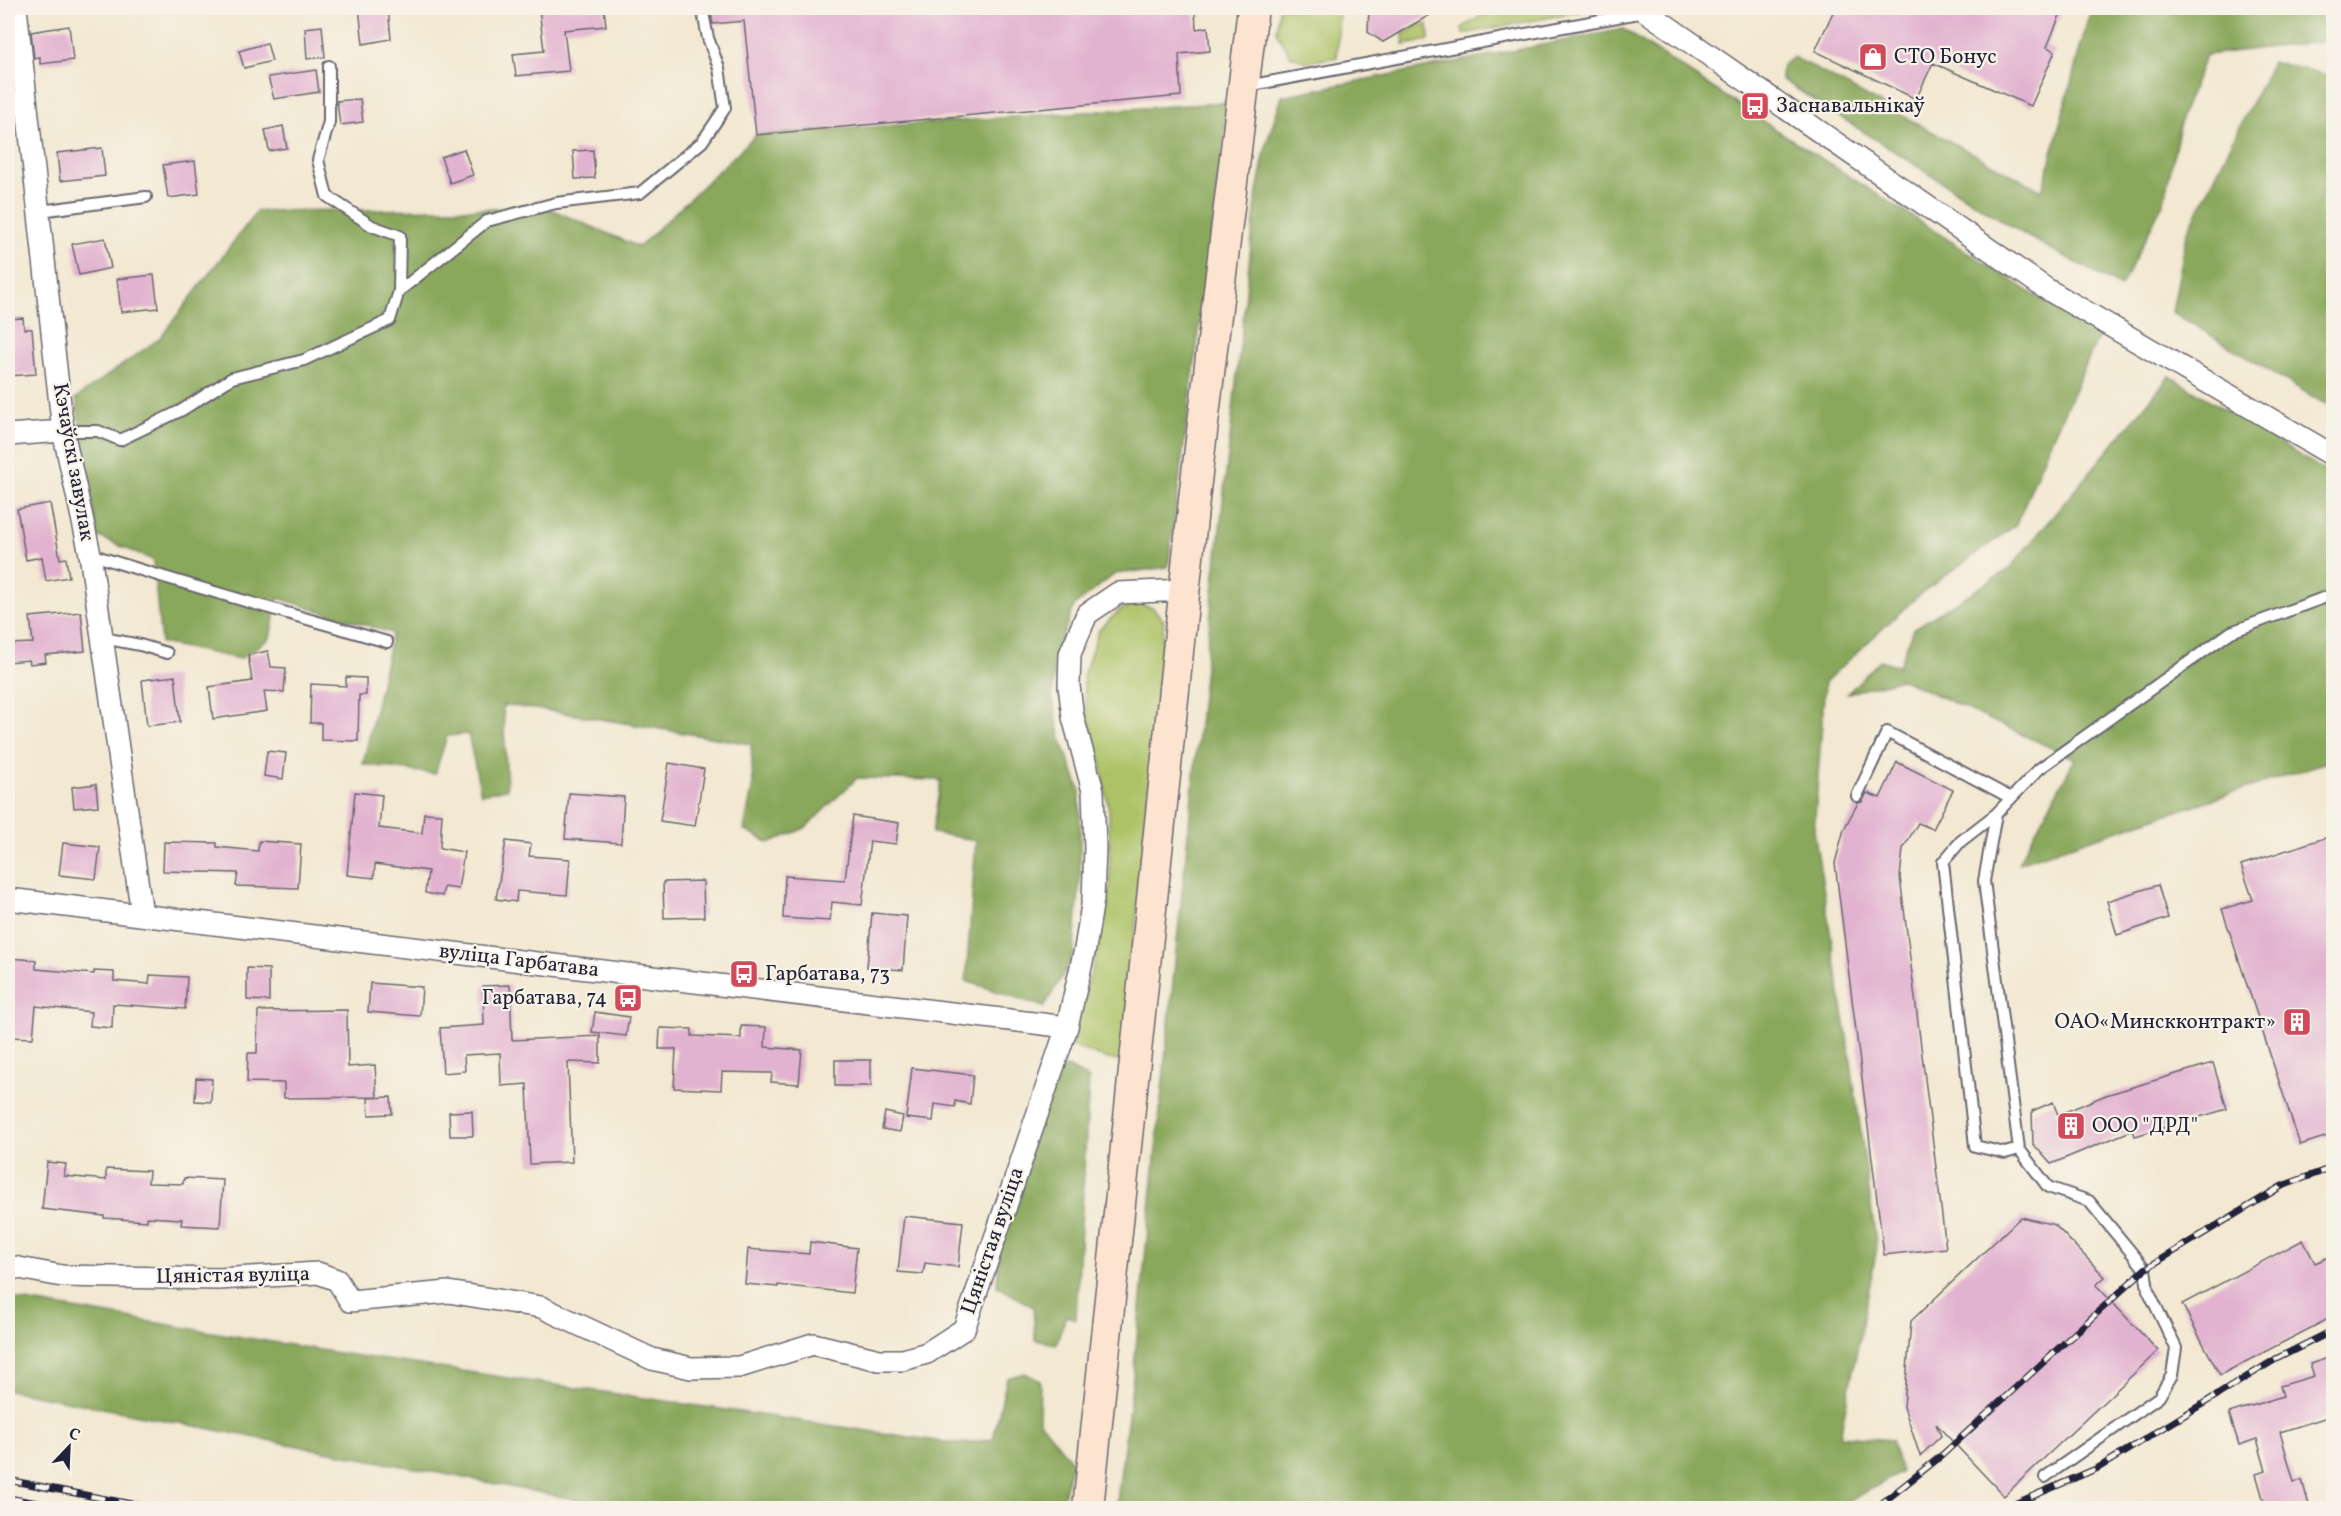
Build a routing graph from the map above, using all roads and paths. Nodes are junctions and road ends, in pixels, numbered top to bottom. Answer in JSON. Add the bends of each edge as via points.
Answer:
{"nodes":[{"id":1,"x":16,"y":8,"type":"edge"},
{"id":2,"x":702,"y":8,"type":"edge"},
{"id":3,"x":1253,"y":8,"type":"edge"},
{"id":4,"x":1644,"y":9,"type":"edge"},
{"id":5,"x":329,"y":66,"type":"dead end"},
{"id":6,"x":1244,"y":87,"type":"junction"},
{"id":7,"x":146,"y":197,"type":"dead end"},
{"id":8,"x":40,"y":212,"type":"junction"},
{"id":9,"x":399,"y":291,"type":"junction"},
{"id":10,"x":63,"y":431,"type":"junction"},
{"id":11,"x":8,"y":435,"type":"edge"},
{"id":12,"x":2334,"y":456,"type":"edge"},
{"id":13,"x":90,"y":554,"type":"junction"},
{"id":14,"x":1185,"y":590,"type":"junction"},
{"id":15,"x":2334,"y":594,"type":"edge"},
{"id":16,"x":103,"y":638,"type":"junction"},
{"id":17,"x":387,"y":642,"type":"dead end"},
{"id":18,"x":167,"y":653,"type":"dead end"},
{"id":19,"x":1857,"y":796,"type":"dead end"},
{"id":20,"x":2011,"y":798,"type":"junction"},
{"id":21,"x":1996,"y":814,"type":"junction"},
{"id":22,"x":8,"y":899,"type":"edge"},
{"id":23,"x":142,"y":914,"type":"junction"},
{"id":24,"x":1066,"y":1027,"type":"junction"},
{"id":25,"x":2019,"y":1149,"type":"junction"},
{"id":26,"x":8,"y":1266,"type":"edge"},
{"id":27,"x":2045,"y":1477,"type":"dead end"},
{"id":28,"x":1088,"y":1509,"type":"edge"}],
"edges":[{"from":1,"to":8,"type":"street","name":"Кэчаўскі завулак"},
{"from":2,"to":9,"type":"lane","via":[[719,68],[725,108],[702,142],[640,193],[556,203],[487,221]]},
{"from":3,"to":6,"type":"main road"},
{"from":4,"to":6,"type":"lane"},
{"from":4,"to":12,"type":"street","via":[[2045,288]]},
{"from":5,"to":9,"type":"lane","via":[[329,122],[318,160],[327,196],[372,226],[400,236]]},
{"from":6,"to":14,"type":"main road"},
{"from":7,"to":8,"type":"lane"},
{"from":8,"to":10,"type":"street","name":"Кэчаўскі завулак"},
{"from":9,"to":10,"type":"lane","via":[[390,320],[304,360],[232,378],[182,410],[120,440],[98,431]]},
{"from":10,"to":11,"type":"street"},
{"from":10,"to":13,"type":"street","name":"Кэчаўскі завулак"},
{"from":13,"to":16,"type":"street","name":"Кэчаўскі завулак"},
{"from":13,"to":17,"type":"lane"},
{"from":14,"to":24,"type":"street","via":[[1118,593],[1087,614],[1070,654],[1073,717],[1093,791],[1095,848],[1094,899]]},
{"from":14,"to":28,"type":"main road"},
{"from":15,"to":20,"type":"lane","via":[[2231,632],[2039,769]]},
{"from":16,"to":18,"type":"lane"},
{"from":16,"to":23,"type":"street","name":"Кэчаўскі завулак"},
{"from":19,"to":20,"type":"lane","via":[[1887,732]]},
{"from":20,"to":21,"type":"lane"},
{"from":21,"to":25,"type":"lane","via":[[1984,881]]},
{"from":21,"to":25,"type":"lane","via":[[1961,841],[1943,862],[1976,1146],[2005,1153]]},
{"from":22,"to":23,"type":"street","name":"вуліца Гарбатава"},
{"from":23,"to":24,"type":"street","name":"вуліца Гарбатава"},
{"from":24,"to":26,"type":"street","name":"Цяністая вуліца","via":[[964,1329],[927,1353],[903,1360],[879,1360],[813,1344],[739,1367],[690,1368],[652,1359],[541,1307],[448,1292],[350,1301],[337,1280],[318,1273],[219,1279],[62,1276]]},
{"from":25,"to":27,"type":"lane","via":[[2048,1187],[2089,1201],[2145,1269],[2148,1290],[2176,1348],[2172,1375],[2159,1397]]}]}
